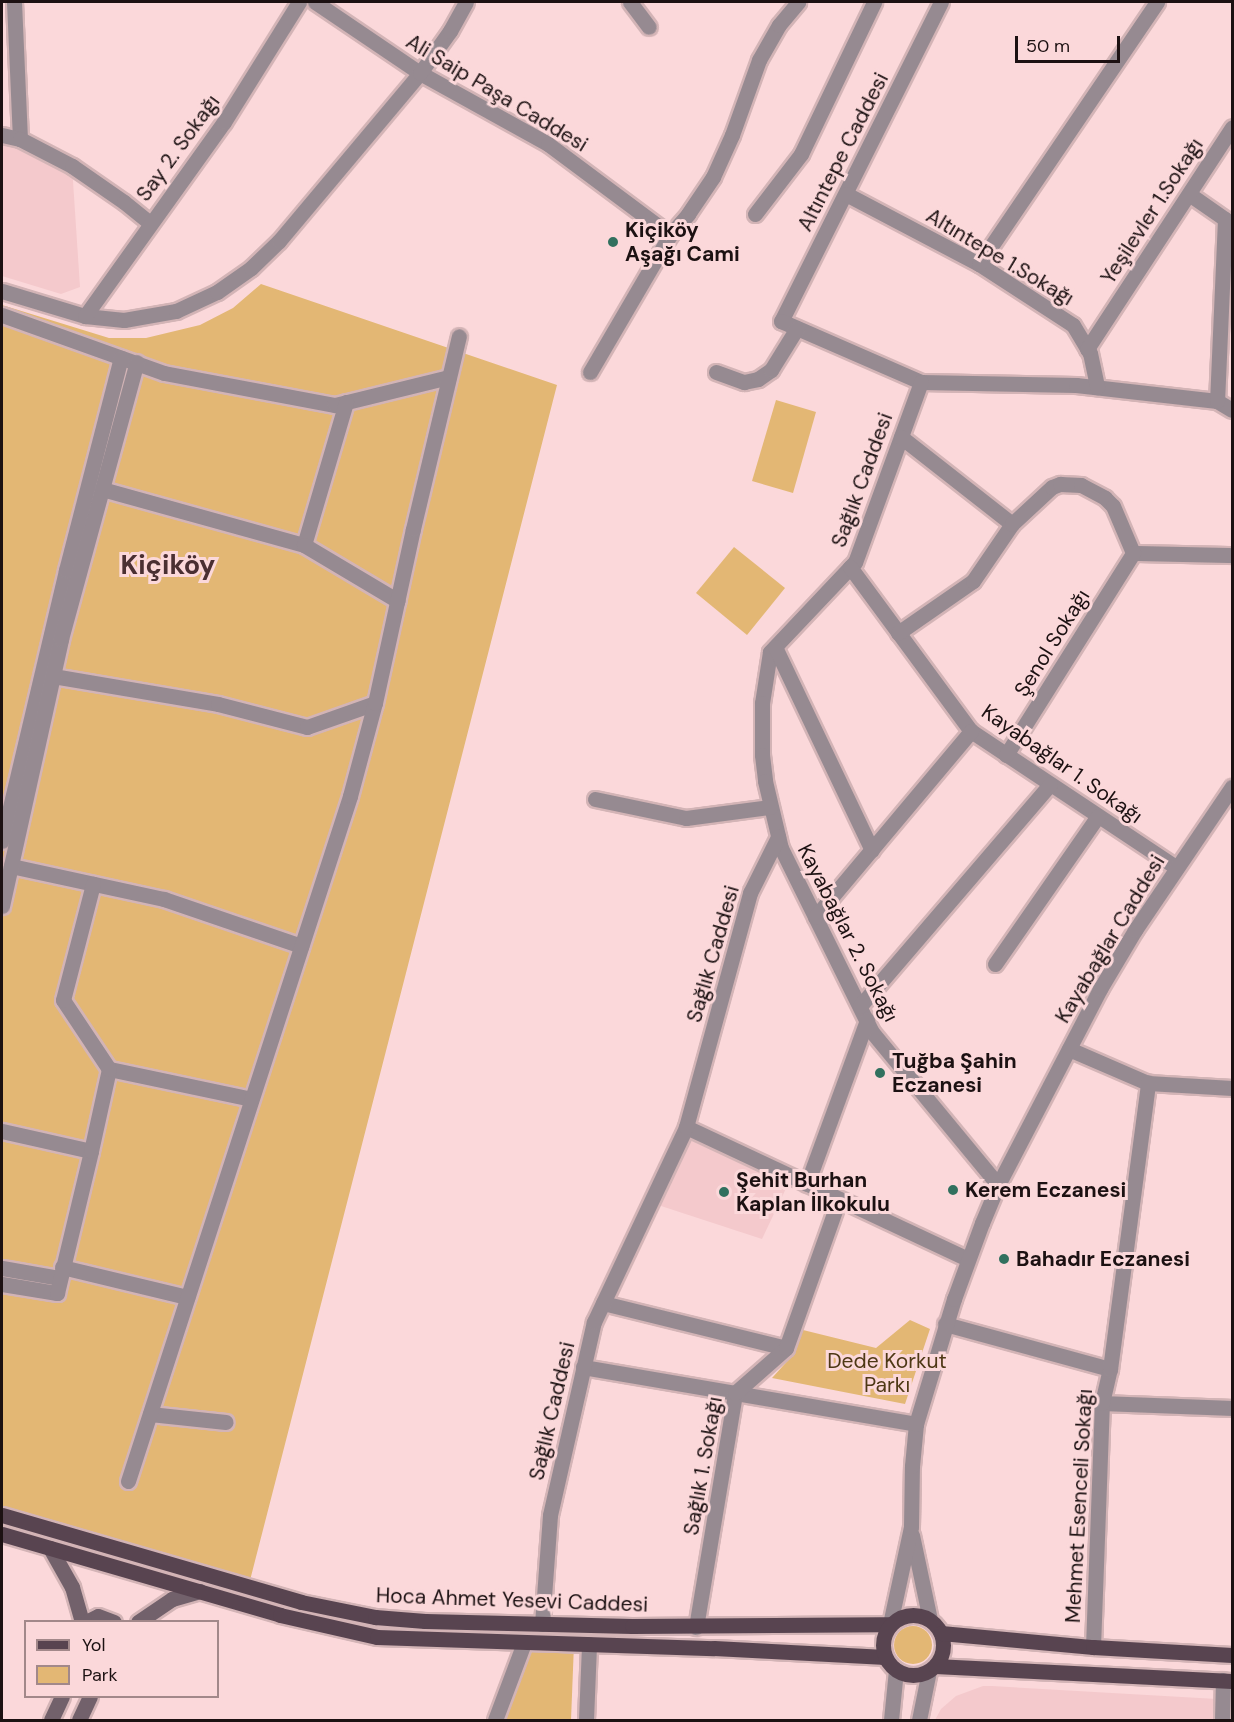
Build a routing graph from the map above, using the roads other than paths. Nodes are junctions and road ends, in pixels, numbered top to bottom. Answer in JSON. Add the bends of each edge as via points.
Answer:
{"nodes":[{"id":1,"x":14,"y":2,"type":"edge"},
{"id":2,"x":298,"y":2,"type":"edge"},
{"id":3,"x":315,"y":2,"type":"edge"},
{"id":4,"x":466,"y":2,"type":"edge"},
{"id":5,"x":630,"y":2,"type":"edge"},
{"id":6,"x":798,"y":2,"type":"edge"},
{"id":7,"x":874,"y":2,"type":"edge"},
{"id":8,"x":941,"y":2,"type":"edge"},
{"id":9,"x":1157,"y":2,"type":"edge"},
{"id":10,"x":650,"y":27,"type":"dead end"},
{"id":11,"x":416,"y":77,"type":"junction"},
{"id":12,"x":1233,"y":127,"type":"edge"},
{"id":13,"x":2,"y":135,"type":"edge"},
{"id":14,"x":20,"y":140,"type":"junction"},
{"id":15,"x":846,"y":194,"type":"junction"},
{"id":16,"x":1189,"y":194,"type":"junction"},
{"id":17,"x":755,"y":214,"type":"dead end"},
{"id":18,"x":150,"y":223,"type":"junction"},
{"id":19,"x":670,"y":235,"type":"junction"},
{"id":20,"x":979,"y":264,"type":"junction"},
{"id":21,"x":2,"y":291,"type":"edge"},
{"id":22,"x":2,"y":315,"type":"edge"},
{"id":23,"x":84,"y":316,"type":"junction"},
{"id":24,"x":797,"y":328,"type":"junction"},
{"id":25,"x":459,"y":336,"type":"dead end"},
{"id":26,"x":1088,"y":349,"type":"junction"},
{"id":27,"x":122,"y":358,"type":"junction"},
{"id":28,"x":137,"y":362,"type":"junction"},
{"id":29,"x":590,"y":372,"type":"dead end"},
{"id":30,"x":716,"y":372,"type":"dead end"},
{"id":31,"x":449,"y":377,"type":"junction"},
{"id":32,"x":921,"y":382,"type":"junction"},
{"id":33,"x":1096,"y":387,"type":"junction"},
{"id":34,"x":1217,"y":401,"type":"junction"},
{"id":35,"x":346,"y":402,"type":"junction"},
{"id":36,"x":1233,"y":410,"type":"edge"},
{"id":37,"x":901,"y":437,"type":"junction"},
{"id":38,"x":102,"y":489,"type":"junction"},
{"id":39,"x":1012,"y":524,"type":"junction"},
{"id":40,"x":304,"y":545,"type":"junction"},
{"id":41,"x":1133,"y":553,"type":"junction"},
{"id":42,"x":1233,"y":555,"type":"edge"},
{"id":43,"x":850,"y":567,"type":"junction"},
{"id":44,"x":398,"y":601,"type":"junction"},
{"id":45,"x":898,"y":633,"type":"junction"},
{"id":46,"x":774,"y":646,"type":"junction"},
{"id":47,"x":53,"y":675,"type":"junction"},
{"id":48,"x":375,"y":703,"type":"junction"},
{"id":49,"x":970,"y":731,"type":"junction"},
{"id":50,"x":1006,"y":755,"type":"junction"},
{"id":51,"x":1050,"y":784,"type":"junction"},
{"id":52,"x":1233,"y":787,"type":"edge"},
{"id":53,"x":595,"y":799,"type":"dead end"},
{"id":54,"x":6,"y":803,"type":"edge"},
{"id":55,"x":770,"y":807,"type":"junction"},
{"id":56,"x":1098,"y":816,"type":"junction"},
{"id":57,"x":778,"y":837,"type":"junction"},
{"id":58,"x":2,"y":841,"type":"edge"},
{"id":59,"x":872,"y":849,"type":"junction"},
{"id":60,"x":10,"y":866,"type":"junction"},
{"id":61,"x":1177,"y":868,"type":"junction"},
{"id":62,"x":93,"y":884,"type":"junction"},
{"id":63,"x":2,"y":906,"type":"edge"},
{"id":64,"x":815,"y":917,"type":"junction"},
{"id":65,"x":301,"y":946,"type":"junction"},
{"id":66,"x":994,"y":964,"type":"dead end"},
{"id":67,"x":860,"y":1006,"type":"junction"},
{"id":68,"x":867,"y":1020,"type":"junction"},
{"id":69,"x":1069,"y":1049,"type":"junction"},
{"id":70,"x":109,"y":1069,"type":"junction"},
{"id":71,"x":1148,"y":1083,"type":"junction"},
{"id":72,"x":1233,"y":1088,"type":"edge"},
{"id":73,"x":251,"y":1099,"type":"junction"},
{"id":74,"x":686,"y":1127,"type":"junction"},
{"id":75,"x":2,"y":1131,"type":"edge"},
{"id":76,"x":91,"y":1151,"type":"junction"},
{"id":77,"x":807,"y":1184,"type":"junction"},
{"id":78,"x":998,"y":1185,"type":"junction"},
{"id":79,"x":839,"y":1199,"type":"junction"},
{"id":80,"x":968,"y":1259,"type":"junction"},
{"id":81,"x":2,"y":1268,"type":"edge"},
{"id":82,"x":61,"y":1272,"type":"junction"},
{"id":83,"x":2,"y":1284,"type":"edge"},
{"id":84,"x":187,"y":1297,"type":"junction"},
{"id":85,"x":603,"y":1303,"type":"junction"},
{"id":86,"x":945,"y":1324,"type":"junction"},
{"id":87,"x":786,"y":1348,"type":"junction"},
{"id":88,"x":584,"y":1367,"type":"junction"},
{"id":89,"x":1110,"y":1368,"type":"junction"},
{"id":90,"x":735,"y":1393,"type":"junction"},
{"id":91,"x":1102,"y":1402,"type":"junction"},
{"id":92,"x":1233,"y":1408,"type":"edge"},
{"id":93,"x":150,"y":1414,"type":"junction"},
{"id":94,"x":226,"y":1422,"type":"dead end"},
{"id":95,"x":916,"y":1424,"type":"junction"},
{"id":96,"x":128,"y":1481,"type":"dead end"},
{"id":97,"x":2,"y":1515,"type":"edge"},
{"id":98,"x":911,"y":1527,"type":"junction"},
{"id":99,"x":2,"y":1534,"type":"edge"},
{"id":100,"x":50,"y":1548,"type":"junction"},
{"id":101,"x":200,"y":1591,"type":"junction"},
{"id":102,"x":83,"y":1620,"type":"edge"},
{"id":103,"x":89,"y":1620,"type":"edge"},
{"id":104,"x":109,"y":1620,"type":"edge"},
{"id":105,"x":141,"y":1620,"type":"edge"},
{"id":106,"x":930,"y":1620,"type":"junction"},
{"id":107,"x":542,"y":1624,"type":"junction"},
{"id":108,"x":890,"y":1624,"type":"junction"},
{"id":109,"x":696,"y":1627,"type":"junction"},
{"id":110,"x":941,"y":1633,"type":"junction"},
{"id":111,"x":524,"y":1643,"type":"junction"},
{"id":112,"x":589,"y":1644,"type":"junction"},
{"id":113,"x":1093,"y":1647,"type":"junction"},
{"id":114,"x":1233,"y":1655,"type":"edge"},
{"id":115,"x":885,"y":1657,"type":"junction"},
{"id":116,"x":932,"y":1668,"type":"junction"},
{"id":117,"x":896,"y":1670,"type":"junction"},
{"id":118,"x":1228,"y":1680,"type":"edge"},
{"id":119,"x":61,"y":1698,"type":"edge"},
{"id":120,"x":89,"y":1698,"type":"edge"},
{"id":121,"x":51,"y":1720,"type":"edge"},
{"id":122,"x":79,"y":1720,"type":"edge"},
{"id":123,"x":495,"y":1720,"type":"edge"},
{"id":124,"x":586,"y":1720,"type":"edge"},
{"id":125,"x":891,"y":1720,"type":"edge"},
{"id":126,"x":919,"y":1720,"type":"edge"},
{"id":127,"x":1222,"y":1720,"type":"edge"}],
"edges":[{"from":1,"to":14,"type":"street"},
{"from":2,"to":18,"type":"street","name":"Say 2. Sokağı","via":[[224,122]]},
{"from":3,"to":11,"type":"street","name":"Ali Saip Paşa Caddesi"},
{"from":4,"to":11,"type":"street"},
{"from":5,"to":10,"type":"street"},
{"from":6,"to":19,"type":"street","via":[[759,60],[713,177]]},
{"from":7,"to":17,"type":"street","via":[[801,154]]},
{"from":8,"to":15,"type":"street","name":"Altıntepe Caddesi"},
{"from":9,"to":20,"type":"street"},
{"from":11,"to":19,"type":"street","name":"Ali Saip Paşa Caddesi","via":[[548,144]]},
{"from":11,"to":23,"type":"street","via":[[279,241],[236,280],[187,307],[159,316],[124,320]]},
{"from":12,"to":16,"type":"street","name":"Yeşilevler 1.Sokağı"},
{"from":13,"to":14,"type":"street"},
{"from":14,"to":18,"type":"street","via":[[96,182]]},
{"from":15,"to":20,"type":"street","name":"Altıntepe 1.Sokağı"},
{"from":15,"to":24,"type":"street","name":"Altıntepe Caddesi","via":[[781,321]]},
{"from":16,"to":26,"type":"street","name":"Yeşilevler 1.Sokağı"},
{"from":16,"to":34,"type":"street","via":[[1225,219]]},
{"from":18,"to":23,"type":"street","name":"Say 2. Sokağı"},
{"from":19,"to":29,"type":"street"},
{"from":20,"to":26,"type":"street","name":"Altıntepe 1.Sokağı","via":[[1073,325]]},
{"from":21,"to":23,"type":"street"},
{"from":22,"to":27,"type":"street"},
{"from":24,"to":30,"type":"street","via":[[771,370],[758,378],[744,382]]},
{"from":24,"to":32,"type":"street"},
{"from":25,"to":31,"type":"street"},
{"from":26,"to":33,"type":"street","name":"Altıntepe 1.Sokağı"},
{"from":27,"to":28,"type":"street"},
{"from":27,"to":54,"type":"street"},
{"from":28,"to":35,"type":"street","via":[[164,374],[335,405]]},
{"from":28,"to":38,"type":"street"},
{"from":31,"to":35,"type":"street"},
{"from":31,"to":44,"type":"street"},
{"from":32,"to":33,"type":"street"},
{"from":32,"to":37,"type":"street","name":"Sağlık Caddesi"},
{"from":33,"to":34,"type":"street"},
{"from":34,"to":36,"type":"street"},
{"from":35,"to":40,"type":"street"},
{"from":37,"to":39,"type":"street"},
{"from":37,"to":43,"type":"street","name":"Sağlık Caddesi"},
{"from":38,"to":40,"type":"street"},
{"from":38,"to":47,"type":"street"},
{"from":39,"to":41,"type":"street","via":[[1052,487],[1082,485],[1113,506]]},
{"from":39,"to":45,"type":"street","via":[[973,582]]},
{"from":40,"to":44,"type":"street"},
{"from":41,"to":42,"type":"street"},
{"from":41,"to":50,"type":"street","name":"Şenol Sokağı"},
{"from":43,"to":45,"type":"street","name":"Kayabağlar 1. Sokağı"},
{"from":43,"to":46,"type":"street","name":"Sağlık Caddesi"},
{"from":44,"to":48,"type":"street"},
{"from":45,"to":49,"type":"street","name":"Kayabağlar 1. Sokağı"},
{"from":46,"to":55,"type":"street","name":"Sağlık Caddesi","via":[[765,677],[761,729]]},
{"from":46,"to":59,"type":"street"},
{"from":47,"to":48,"type":"street","via":[[218,704],[307,727]]},
{"from":47,"to":60,"type":"street"},
{"from":48,"to":65,"type":"street"},
{"from":49,"to":50,"type":"street","name":"Kayabağlar 1. Sokağı"},
{"from":49,"to":59,"type":"street"},
{"from":50,"to":51,"type":"street","name":"Kayabağlar 1. Sokağı"},
{"from":51,"to":56,"type":"street","name":"Kayabağlar 1. Sokağı"},
{"from":51,"to":67,"type":"street"},
{"from":52,"to":61,"type":"street","name":"Kayabağlar Caddesi"},
{"from":53,"to":55,"type":"street","via":[[686,818]]},
{"from":54,"to":58,"type":"street"},
{"from":55,"to":57,"type":"street","name":"Sağlık Caddesi"},
{"from":56,"to":61,"type":"street","name":"Kayabağlar 1. Sokağı"},
{"from":56,"to":66,"type":"street"},
{"from":57,"to":64,"type":"street","name":"Kayabağlar 2. Sokağı"},
{"from":57,"to":74,"type":"street","name":"Sağlık Caddesi","via":[[750,893]]},
{"from":59,"to":64,"type":"street"},
{"from":60,"to":62,"type":"street"},
{"from":60,"to":63,"type":"street"},
{"from":61,"to":69,"type":"street","name":"Kayabağlar Caddesi","via":[[1119,956]]},
{"from":62,"to":65,"type":"street","via":[[164,899]]},
{"from":62,"to":70,"type":"street","via":[[63,1000]]},
{"from":64,"to":67,"type":"street","name":"Kayabağlar 2. Sokağı"},
{"from":65,"to":73,"type":"street"},
{"from":67,"to":68,"type":"street","name":"Kayabağlar 2. Sokağı"},
{"from":68,"to":77,"type":"street"},
{"from":68,"to":78,"type":"street","name":"Kayabağlar 2. Sokağı","via":[[872,1032]]},
{"from":69,"to":71,"type":"street"},
{"from":69,"to":78,"type":"street","name":"Kayabağlar Caddesi"},
{"from":70,"to":73,"type":"street"},
{"from":70,"to":76,"type":"street"},
{"from":71,"to":72,"type":"street"},
{"from":71,"to":89,"type":"street","name":"Mehmet Esenceli Sokağı"},
{"from":73,"to":84,"type":"street"},
{"from":74,"to":77,"type":"street"},
{"from":74,"to":85,"type":"street","name":"Sağlık Caddesi"},
{"from":75,"to":76,"type":"street"},
{"from":76,"to":82,"type":"street"},
{"from":77,"to":79,"type":"street"},
{"from":78,"to":80,"type":"street","name":"Kayabağlar Caddesi"},
{"from":79,"to":80,"type":"street"},
{"from":79,"to":87,"type":"street","name":"Sağlık 1. Sokağı"},
{"from":80,"to":86,"type":"street","name":"Kayabağlar Caddesi"},
{"from":81,"to":82,"type":"street"},
{"from":82,"to":83,"type":"street","via":[[57,1293]]},
{"from":82,"to":84,"type":"street"},
{"from":84,"to":93,"type":"street"},
{"from":85,"to":87,"type":"street"},
{"from":85,"to":88,"type":"street","name":"Sağlık Caddesi","via":[[594,1322]]},
{"from":86,"to":89,"type":"street"},
{"from":86,"to":95,"type":"street","name":"Kayabağlar Caddesi"},
{"from":87,"to":90,"type":"street","name":"Sağlık 1. Sokağı"},
{"from":88,"to":90,"type":"street"},
{"from":88,"to":107,"type":"street","name":"Sağlık Caddesi","via":[[550,1515]]},
{"from":89,"to":91,"type":"street","name":"Mehmet Esenceli Sokağı"},
{"from":90,"to":95,"type":"street"},
{"from":90,"to":109,"type":"street","name":"Sağlık 1. Sokağı"},
{"from":91,"to":92,"type":"street"},
{"from":91,"to":113,"type":"street","name":"Mehmet Esenceli Sokağı"},
{"from":93,"to":94,"type":"street"},
{"from":93,"to":96,"type":"street"},
{"from":95,"to":98,"type":"street","name":"Kayabağlar Caddesi"},
{"from":97,"to":107,"type":"main road","name":"Hoca Ahmet Yesevi Caddesi","via":[[326,1608],[400,1619]]},
{"from":98,"to":106,"type":"street","name":"Kayabağlar Caddesi"},
{"from":98,"to":108,"type":"street","name":"Kayabağlar Caddesi"},
{"from":99,"to":100,"type":"main road","name":"Hoca Ahmet Yesevi Caddesi"},
{"from":100,"to":101,"type":"main road","name":"Hoca Ahmet Yesevi Caddesi"},
{"from":100,"to":102,"type":"street","via":[[72,1587]]},
{"from":101,"to":105,"type":"street","via":[[172,1599]]},
{"from":101,"to":111,"type":"main road","name":"Hoca Ahmet Yesevi Caddesi","via":[[358,1634],[404,1640]]},
{"from":103,"to":104,"type":"street","via":[[98,1616]]},
{"from":106,"to":108,"type":"main road","via":[[905,1616]]},
{"from":106,"to":110,"type":"main road"},
{"from":107,"to":109,"type":"main road","name":"Hoca Ahmet Yesevi Caddesi"},
{"from":108,"to":109,"type":"main road","name":"Hoca Ahmet Yesevi Caddesi"},
{"from":108,"to":115,"type":"main road","via":[[882,1640]]},
{"from":110,"to":113,"type":"main road"},
{"from":110,"to":116,"type":"main road","via":[[943,1650]]},
{"from":111,"to":112,"type":"main road","name":"Hoca Ahmet Yesevi Caddesi"},
{"from":111,"to":123,"type":"street"},
{"from":112,"to":115,"type":"main road","name":"Hoca Ahmet Yesevi Caddesi"},
{"from":112,"to":124,"type":"street"},
{"from":113,"to":114,"type":"main road"},
{"from":115,"to":117,"type":"main road"},
{"from":116,"to":117,"type":"main road","via":[[912,1676]]},
{"from":116,"to":118,"type":"main road"},
{"from":116,"to":126,"type":"street"},
{"from":117,"to":125,"type":"street"},
{"from":118,"to":127,"type":"street"},
{"from":119,"to":121,"type":"street"},
{"from":120,"to":122,"type":"street"}]}
